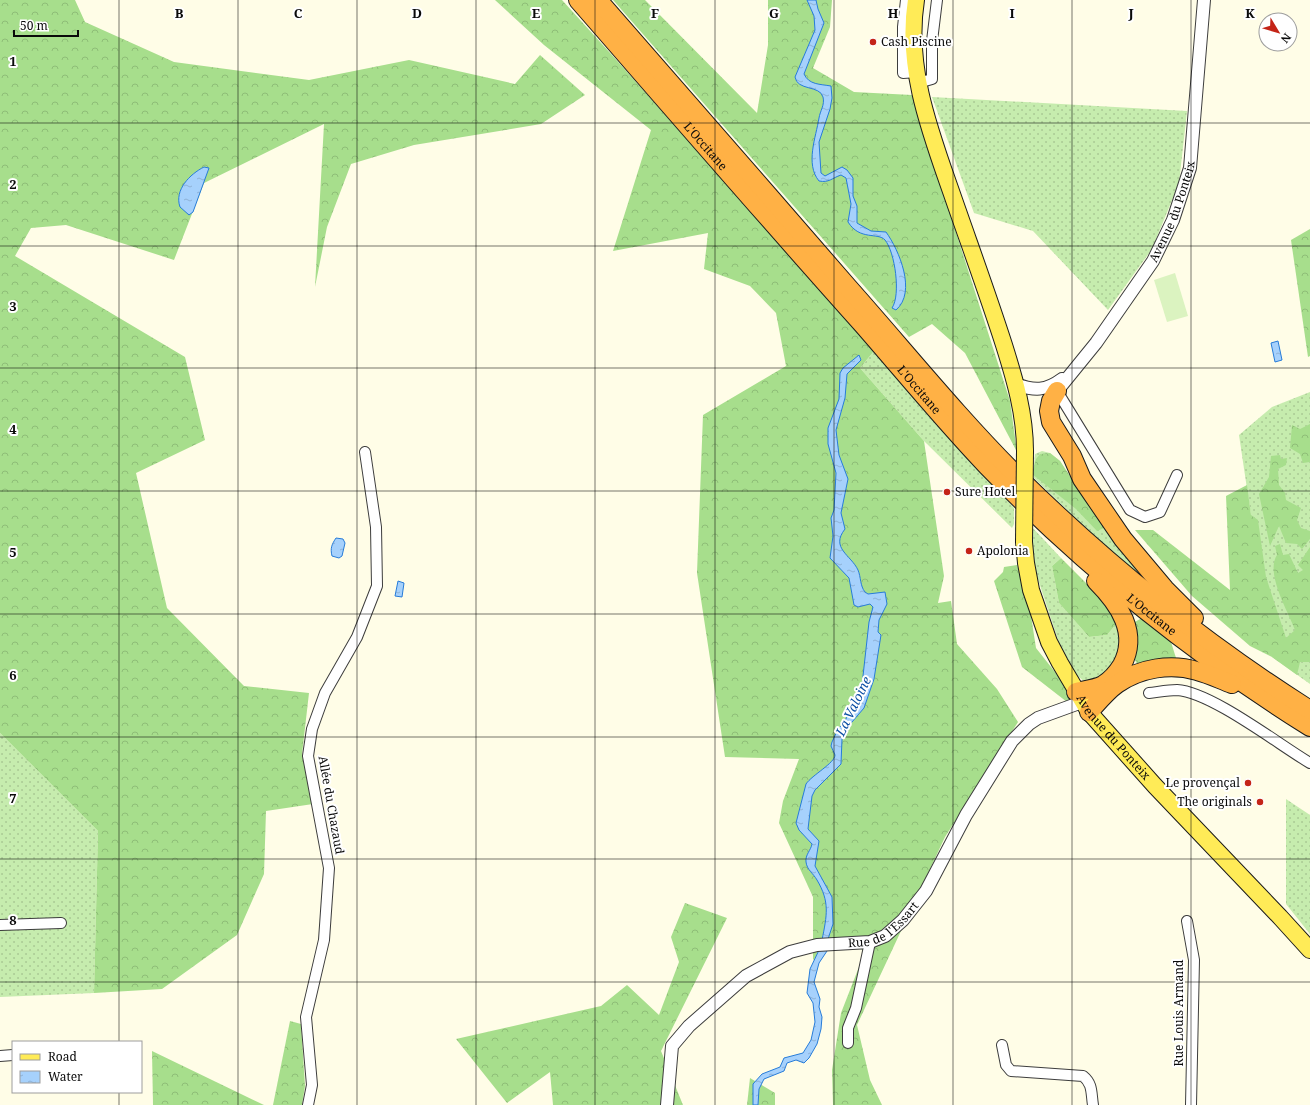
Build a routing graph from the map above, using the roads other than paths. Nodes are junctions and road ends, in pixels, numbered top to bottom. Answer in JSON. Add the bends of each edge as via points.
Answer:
{"nodes":[{"id":1,"x":578,"y":0,"type":"edge"},
{"id":2,"x":598,"y":0,"type":"edge"},
{"id":3,"x":906,"y":0,"type":"edge"},
{"id":4,"x":916,"y":0,"type":"edge"},
{"id":5,"x":937,"y":0,"type":"edge"},
{"id":6,"x":1204,"y":0,"type":"edge"},
{"id":7,"x":922,"y":78,"type":"junction"},
{"id":8,"x":894,"y":79,"type":"dead end"},
{"id":9,"x":1074,"y":370,"type":"junction"},
{"id":10,"x":1016,"y":384,"type":"junction"},
{"id":11,"x":1057,"y":391,"type":"junction"},
{"id":12,"x":365,"y":452,"type":"dead end"},
{"id":13,"x":1177,"y":476,"type":"dead end"},
{"id":14,"x":1066,"y":543,"type":"junction"},
{"id":15,"x":1235,"y":659,"type":"junction"},
{"id":16,"x":1149,"y":693,"type":"dead end"},
{"id":17,"x":1258,"y":695,"type":"junction"},
{"id":18,"x":1083,"y":702,"type":"junction"},
{"id":19,"x":1310,"y":710,"type":"edge"},
{"id":20,"x":1310,"y":727,"type":"edge"},
{"id":21,"x":1310,"y":763,"type":"edge"},
{"id":22,"x":1187,"y":921,"type":"dead end"},
{"id":23,"x":61,"y":923,"type":"dead end"},
{"id":24,"x":0,"y":925,"type":"edge"},
{"id":25,"x":870,"y":942,"type":"junction"},
{"id":26,"x":1310,"y":950,"type":"edge"},
{"id":27,"x":848,"y":1043,"type":"dead end"},
{"id":28,"x":1002,"y":1045,"type":"dead end"},
{"id":29,"x":12,"y":1055,"type":"edge"},
{"id":30,"x":0,"y":1056,"type":"edge"},
{"id":31,"x":308,"y":1105,"type":"edge"},
{"id":32,"x":667,"y":1105,"type":"edge"},
{"id":33,"x":1093,"y":1105,"type":"edge"},
{"id":34,"x":1191,"y":1105,"type":"edge"}],
"edges":[{"from":1,"to":14,"type":"highway","name":"L'Occitane","via":[[945,420]]},
{"from":2,"to":15,"type":"highway","name":"L'Occitane","via":[[948,401],[1015,474],[1128,578]]},
{"from":3,"to":7,"type":"street","via":[[903,27]]},
{"from":4,"to":7,"type":"main road","via":[[914,46]]},
{"from":5,"to":7,"type":"street","via":[[932,41]]},
{"from":6,"to":9,"type":"street","name":"Avenue du Ponteix","via":[[1193,147],[1187,182],[1173,220],[1153,261]]},
{"from":7,"to":8,"type":"street"},
{"from":7,"to":10,"type":"main road","via":[[927,122]]},
{"from":9,"to":10,"type":"street","via":[[1054,386],[1042,390]]},
{"from":9,"to":11,"type":"street","name":"Avenue du Ponteix"},
{"from":10,"to":18,"type":"main road","name":"Avenue du Ponteix","bridge":true,"via":[[1025,439],[1024,542],[1027,573],[1038,614],[1056,656]]},
{"from":11,"to":13,"type":"street","via":[[1130,510],[1145,517],[1160,512]]},
{"from":11,"to":15,"type":"highway","via":[[1050,401],[1051,422],[1072,456],[1082,479],[1128,545],[1188,613],[1227,646]]},
{"from":12,"to":31,"type":"street","name":"Allée du Chazaud","via":[[376,527],[377,586],[357,637],[325,693],[312,729],[308,756],[329,868],[324,940],[306,1017],[312,1086]]},
{"from":14,"to":17,"type":"highway","name":"L'Occitane","via":[[1179,637]]},
{"from":14,"to":18,"type":"highway","via":[[1075,559],[1111,597],[1124,618],[1128,635],[1127,653],[1123,662],[1110,680],[1093,689]]},
{"from":15,"to":19,"type":"highway","name":"L'Occitane"},
{"from":16,"to":21,"type":"street","via":[[1176,690],[1200,697],[1226,709]]},
{"from":17,"to":18,"type":"highway","via":[[1181,667],[1144,671]]},
{"from":17,"to":20,"type":"highway","name":"L'Occitane"},
{"from":18,"to":25,"type":"street","name":"Rue de l'Essart","via":[[1038,718],[1012,741],[966,815],[926,892],[903,920],[885,936]]},
{"from":18,"to":26,"type":"main road","name":"Avenue du Ponteix","via":[[1155,786]]},
{"from":22,"to":34,"type":"street","name":"Rue Louis Armand","via":[[1194,960]]},
{"from":23,"to":24,"type":"street"},
{"from":25,"to":27,"type":"street","via":[[856,1008],[848,1028]]},
{"from":25,"to":32,"type":"street","name":"Rue de l'Essart","via":[[817,945],[790,952],[746,976],[689,1026],[672,1046]]},
{"from":28,"to":33,"type":"street","via":[[1006,1065],[1011,1071],[1083,1076],[1089,1081]]},
{"from":29,"to":30,"type":"street"}]}
